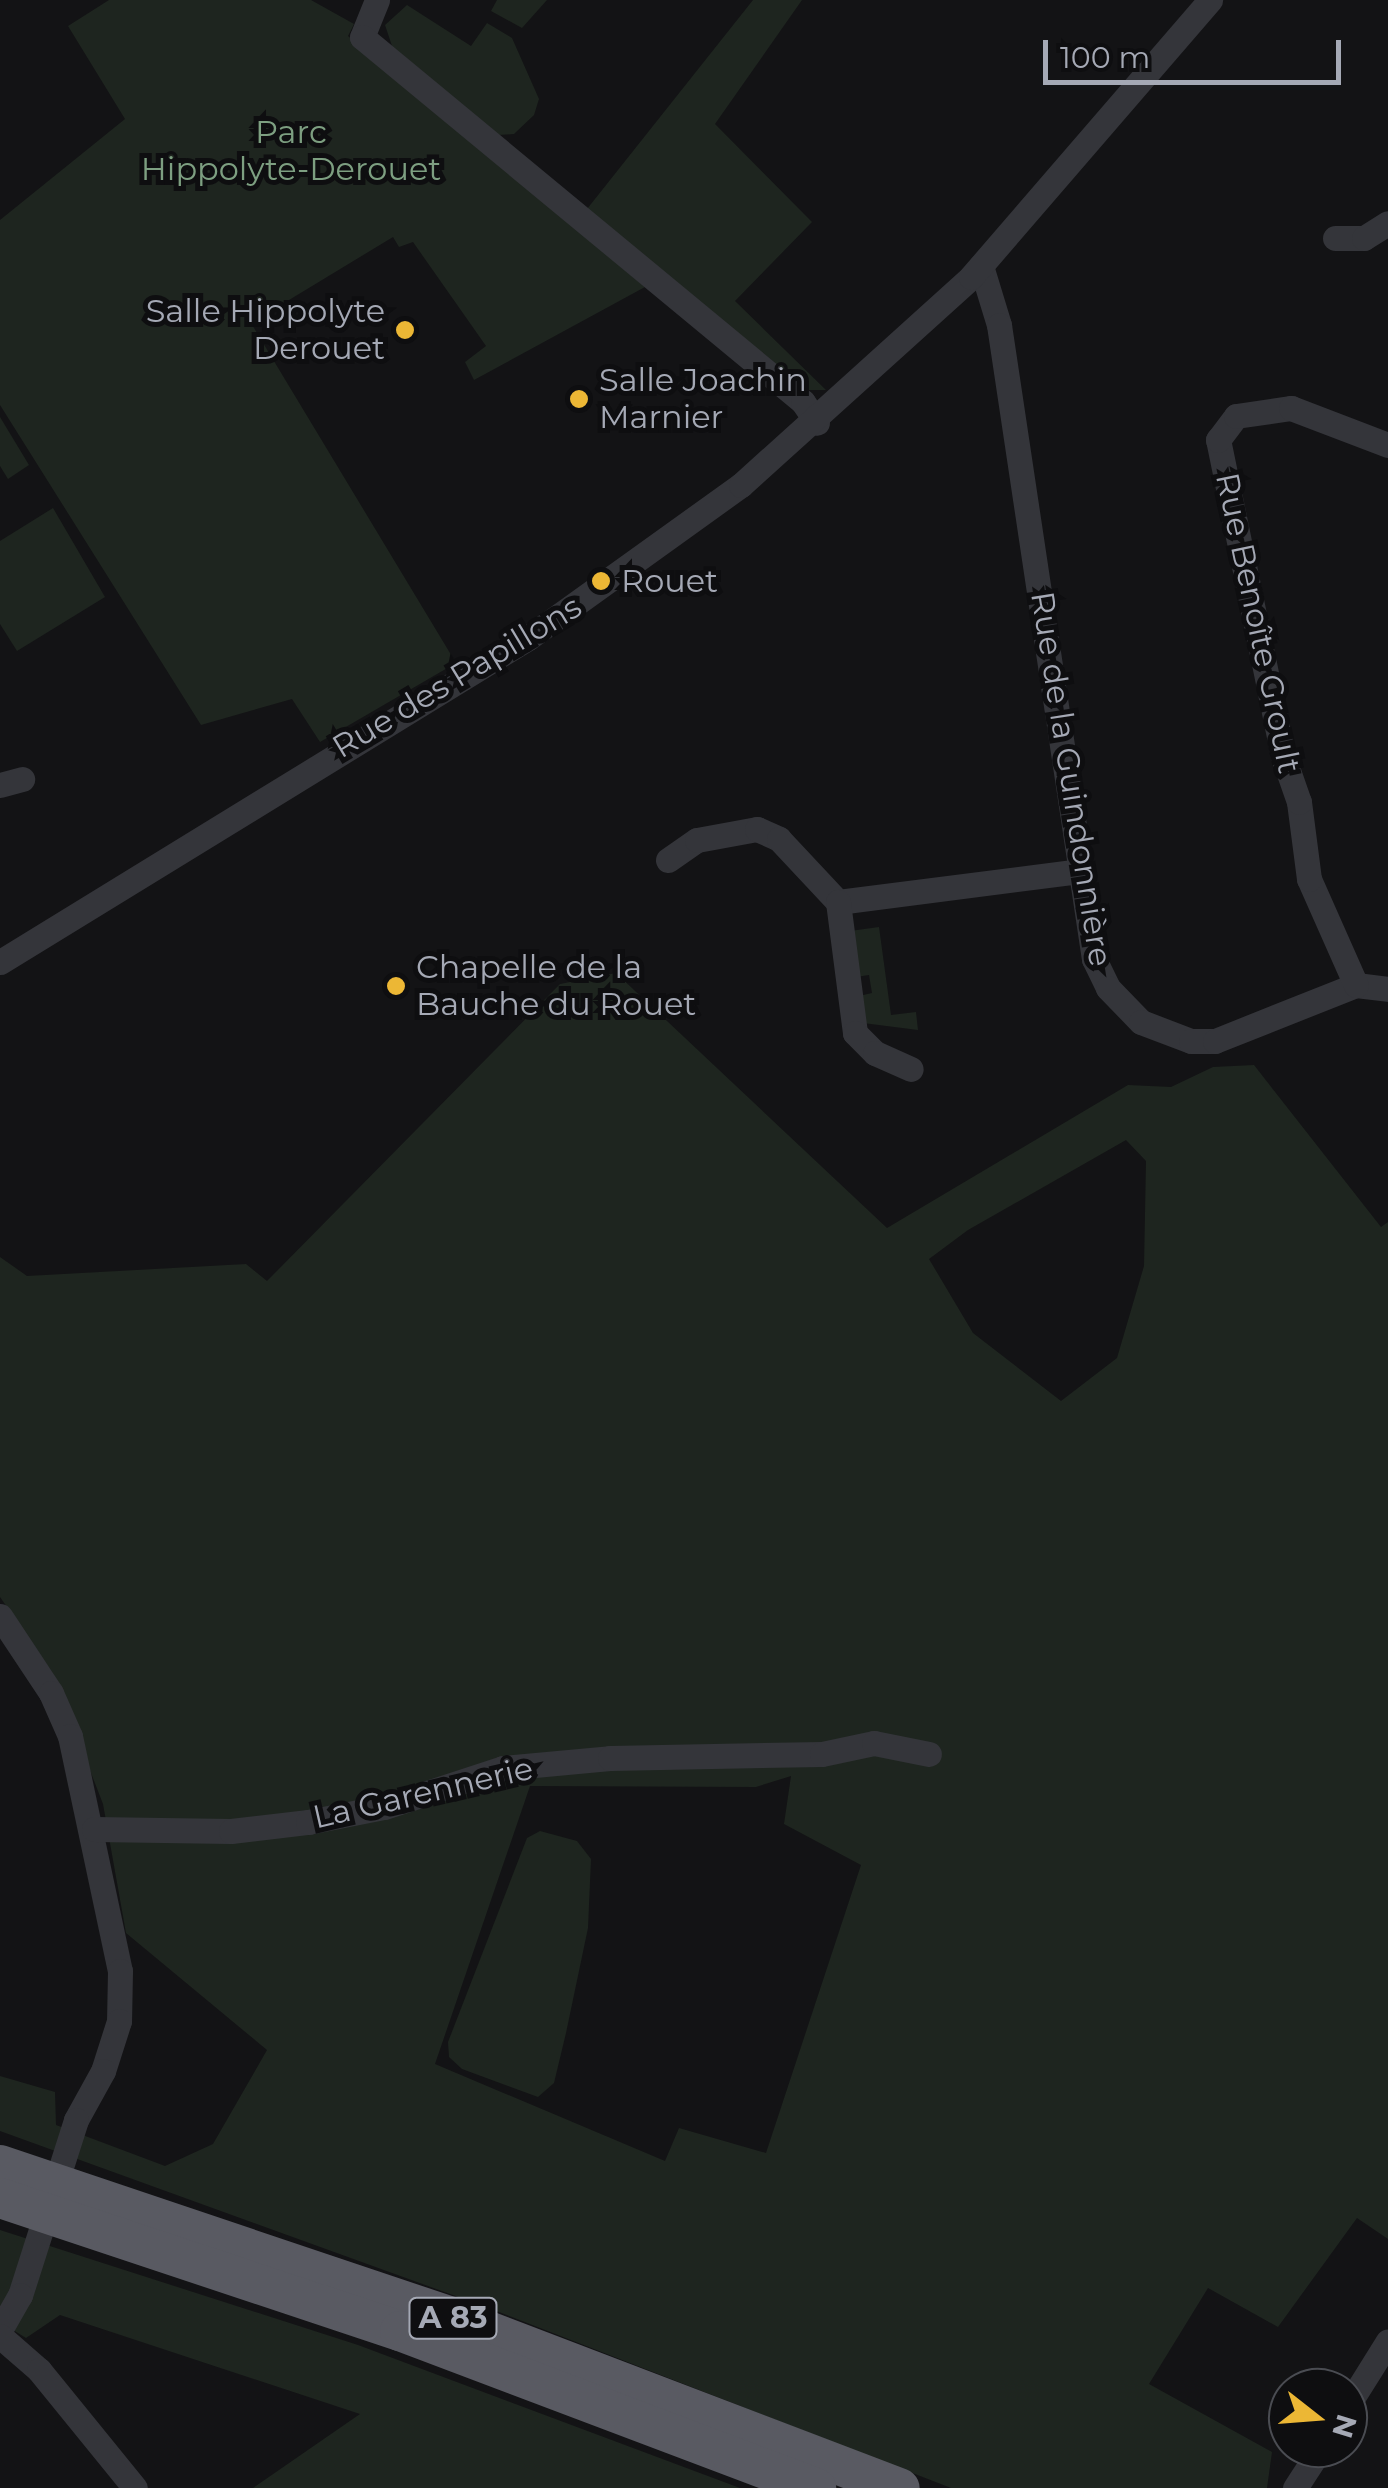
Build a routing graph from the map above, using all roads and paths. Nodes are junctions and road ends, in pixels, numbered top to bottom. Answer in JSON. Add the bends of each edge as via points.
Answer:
{"nodes":[{"id":1,"x":377,"y":0,"type":"edge"},
{"id":2,"x":1210,"y":0,"type":"edge"},
{"id":3,"x":1388,"y":223,"type":"edge"},
{"id":4,"x":1335,"y":238,"type":"dead end"},
{"id":5,"x":981,"y":266,"type":"junction"},
{"id":6,"x":817,"y":423,"type":"junction"},
{"id":7,"x":1388,"y":446,"type":"edge"},
{"id":8,"x":668,"y":860,"type":"dead end"},
{"id":9,"x":1081,"y":871,"type":"junction"},
{"id":10,"x":838,"y":902,"type":"junction"},
{"id":11,"x":0,"y":962,"type":"edge"},
{"id":12,"x":1356,"y":985,"type":"junction"},
{"id":13,"x":1388,"y":989,"type":"edge"},
{"id":14,"x":910,"y":1069,"type":"dead end"},
{"id":15,"x":0,"y":1616,"type":"edge"},
{"id":16,"x":929,"y":1754,"type":"dead end"},
{"id":17,"x":94,"y":1830,"type":"junction"},
{"id":18,"x":0,"y":2166,"type":"edge"},
{"id":19,"x":0,"y":2198,"type":"edge"},
{"id":20,"x":0,"y":2215,"type":"edge"},
{"id":21,"x":0,"y":2333,"type":"edge"},
{"id":22,"x":1388,"y":2341,"type":"edge"},
{"id":23,"x":1368,"y":2373,"type":"edge"},
{"id":24,"x":134,"y":2488,"type":"edge"},
{"id":25,"x":772,"y":2488,"type":"edge"},
{"id":26,"x":816,"y":2488,"type":"edge"},
{"id":27,"x":900,"y":2488,"type":"edge"}],
"edges":[{"from":1,"to":6,"type":"street","via":[[362,37],[803,402]]},
{"from":2,"to":5,"type":"street","name":"Rue des Papillons"},
{"from":3,"to":4,"type":"street","via":[[1364,238]]},
{"from":5,"to":6,"type":"street","name":"Rue des Papillons"},
{"from":5,"to":9,"type":"street","name":"Rue de la Guindonnière","via":[[999,326]]},
{"from":6,"to":11,"type":"street","name":"Rue des Papillons","via":[[657,550],[528,638]]},
{"from":7,"to":12,"type":"street","name":"Rue Benoîte Groult","via":[[1291,408],[1236,416],[1218,440],[1283,756],[1299,802],[1309,879]]},
{"from":8,"to":10,"type":"street","via":[[698,840],[758,829],[780,839]]},
{"from":9,"to":10,"type":"street"},
{"from":9,"to":12,"type":"street","name":"Rue de la Guindonnière","via":[[1094,959],[1108,988],[1164,1036],[1215,1041]]},
{"from":10,"to":14,"type":"street","via":[[855,1033]]},
{"from":12,"to":13,"type":"street","name":"Rue de la Guindonnière"},
{"from":15,"to":17,"type":"street","via":[[35,1666],[70,1736]]},
{"from":16,"to":17,"type":"street","name":"La Garennerie","via":[[874,1743],[822,1754],[610,1758],[503,1768],[384,1807],[308,1822],[230,1831]]},
{"from":17,"to":21,"type":"street","via":[[120,1971],[119,2021]]},
{"from":18,"to":27,"type":"highway","number":"A 83","via":[[454,2318]]},
{"from":19,"to":26,"type":"highway","number":"A 83","via":[[400,2331]]},
{"from":20,"to":25,"type":"highway","via":[[326,2321]]},
{"from":21,"to":24,"type":"street","via":[[39,2370]]},
{"from":22,"to":23,"type":"street"}]}
